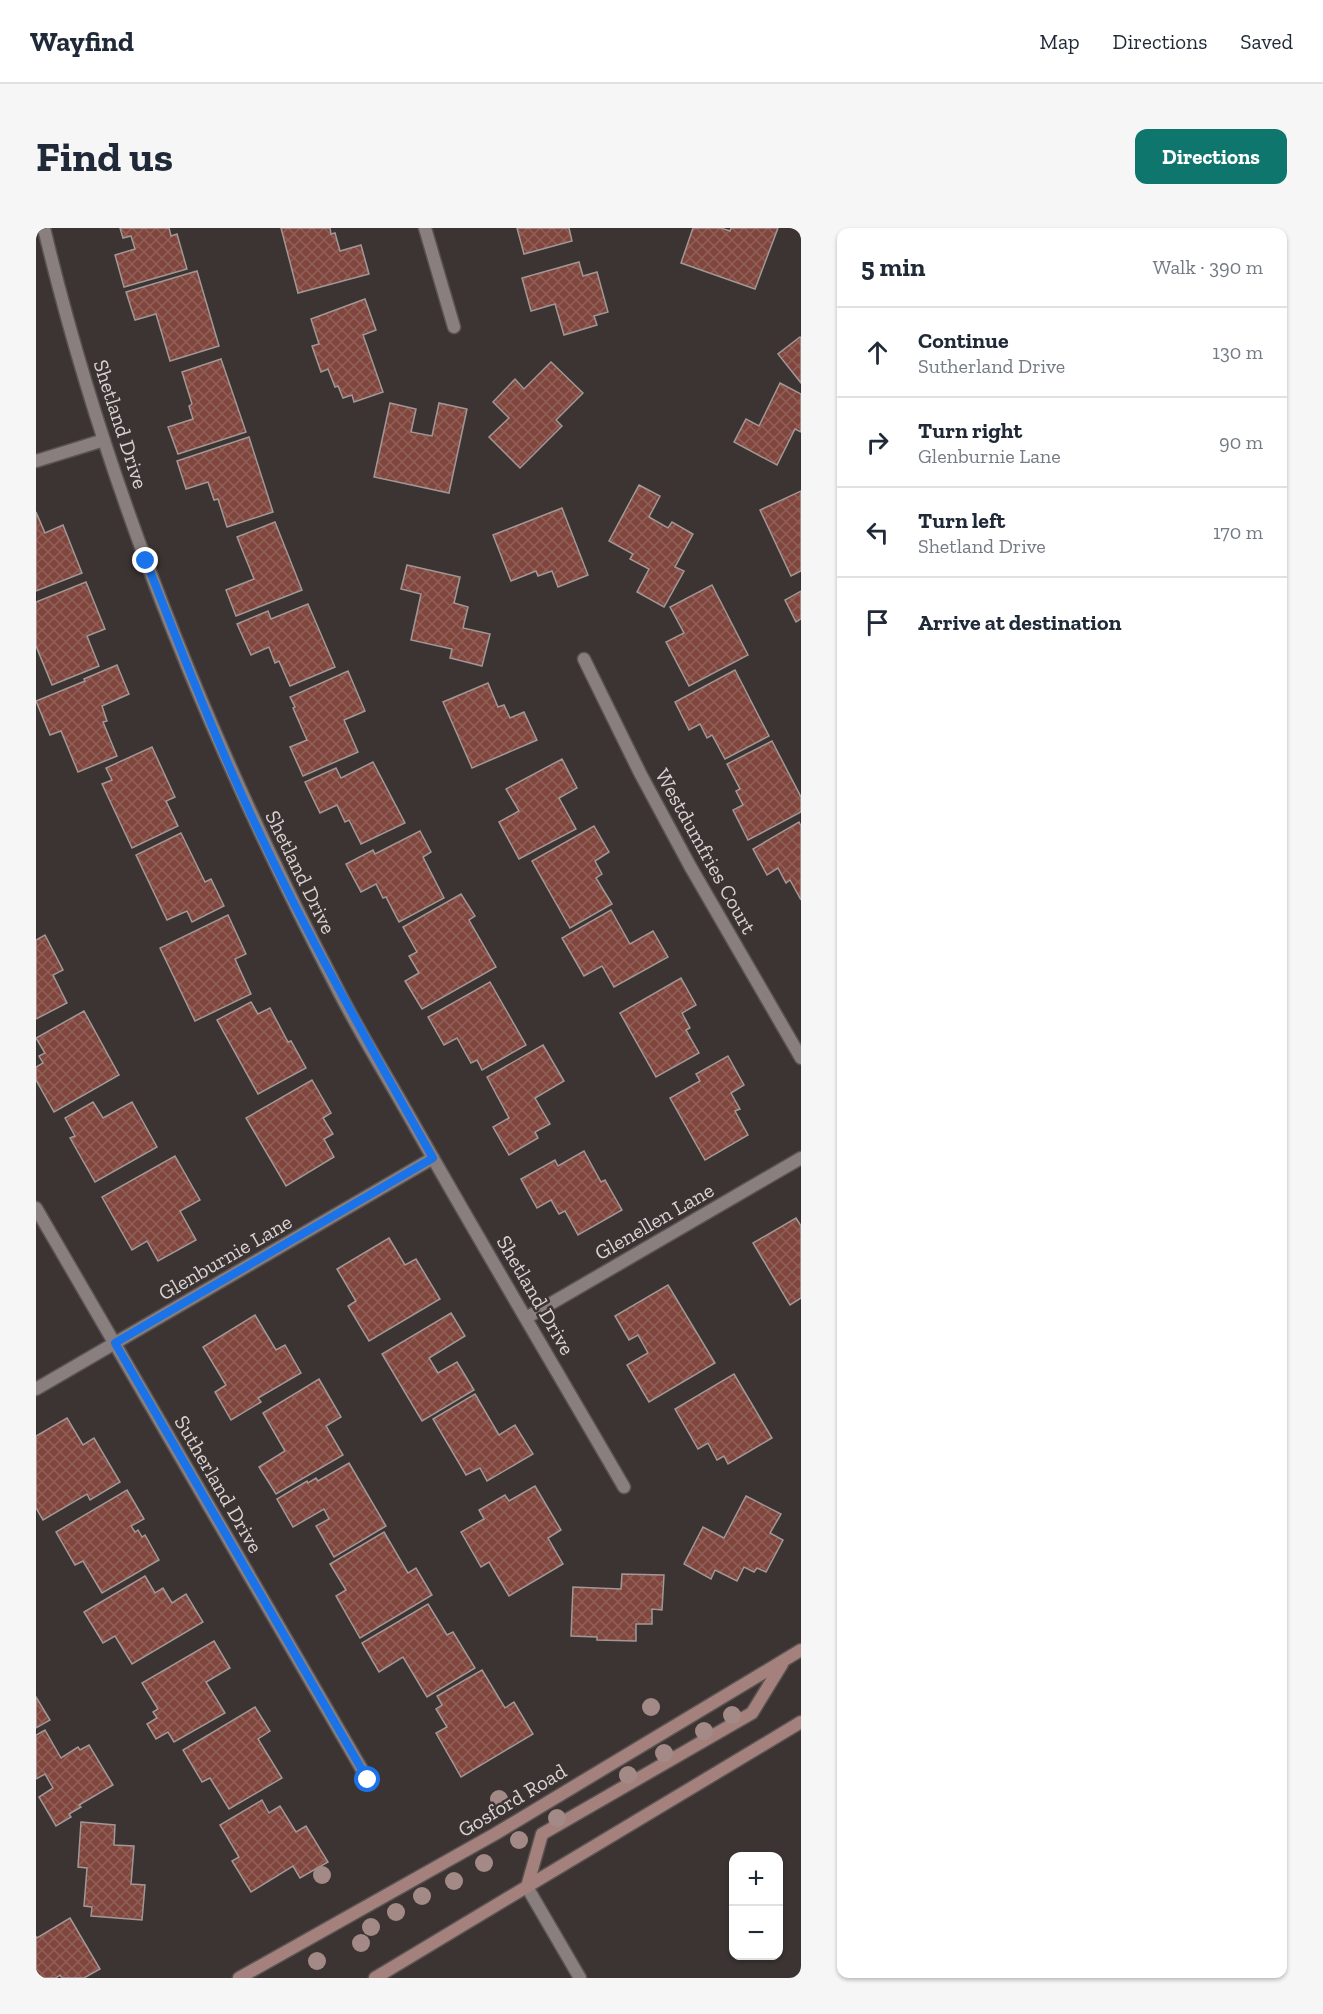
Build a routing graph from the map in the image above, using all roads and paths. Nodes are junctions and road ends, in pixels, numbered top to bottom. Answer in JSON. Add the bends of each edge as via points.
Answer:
{"nodes":[{"id":1,"x":44,"y":228,"type":"edge"},
{"id":2,"x":425,"y":228,"type":"edge"},
{"id":3,"x":454,"y":327,"type":"dead end"},
{"id":4,"x":104,"y":440,"type":"junction"},
{"id":5,"x":36,"y":461,"type":"edge"},
{"id":6,"x":584,"y":659,"type":"dead end"},
{"id":7,"x":801,"y":1058,"type":"edge"},
{"id":8,"x":433,"y":1158,"type":"junction"},
{"id":9,"x":801,"y":1158,"type":"edge"},
{"id":10,"x":36,"y":1208,"type":"edge"},
{"id":11,"x":526,"y":1318,"type":"junction"},
{"id":12,"x":115,"y":1343,"type":"junction"},
{"id":13,"x":36,"y":1389,"type":"edge"},
{"id":14,"x":624,"y":1487,"type":"dead end"},
{"id":15,"x":801,"y":1650,"type":"edge"},
{"id":16,"x":784,"y":1660,"type":"junction"},
{"id":17,"x":801,"y":1722,"type":"edge"},
{"id":18,"x":368,"y":1780,"type":"dead end"},
{"id":19,"x":527,"y":1887,"type":"junction"},
{"id":20,"x":239,"y":1978,"type":"edge"},
{"id":21,"x":375,"y":1978,"type":"edge"},
{"id":22,"x":580,"y":1978,"type":"edge"}],
"edges":[{"from":1,"to":4,"type":"street","name":"Shetland Drive"},
{"from":2,"to":3,"type":"street"},
{"from":4,"to":5,"type":"street"},
{"from":4,"to":8,"type":"street","name":"Shetland Drive","via":[[154,583],[211,726],[260,834],[340,993]]},
{"from":6,"to":7,"type":"street","name":"Westdumfries Court","via":[[690,866]]},
{"from":8,"to":11,"type":"street","name":"Shetland Drive"},
{"from":8,"to":12,"type":"street","name":"Glenburnie Lane"},
{"from":9,"to":11,"type":"street","name":"Glenellen Lane"},
{"from":10,"to":12,"type":"street","name":"Sutherland Drive"},
{"from":11,"to":14,"type":"street","name":"Shetland Drive"},
{"from":12,"to":13,"type":"street","name":"Glenburnie Lane"},
{"from":12,"to":18,"type":"street","name":"Sutherland Drive"},
{"from":15,"to":16,"type":"main road","name":"Gosford Road"},
{"from":16,"to":19,"type":"main road","via":[[752,1713],[542,1834]]},
{"from":16,"to":20,"type":"main road","name":"Gosford Road","via":[[495,1834]]},
{"from":17,"to":19,"type":"main road"},
{"from":19,"to":21,"type":"main road"},
{"from":19,"to":22,"type":"street"}]}
